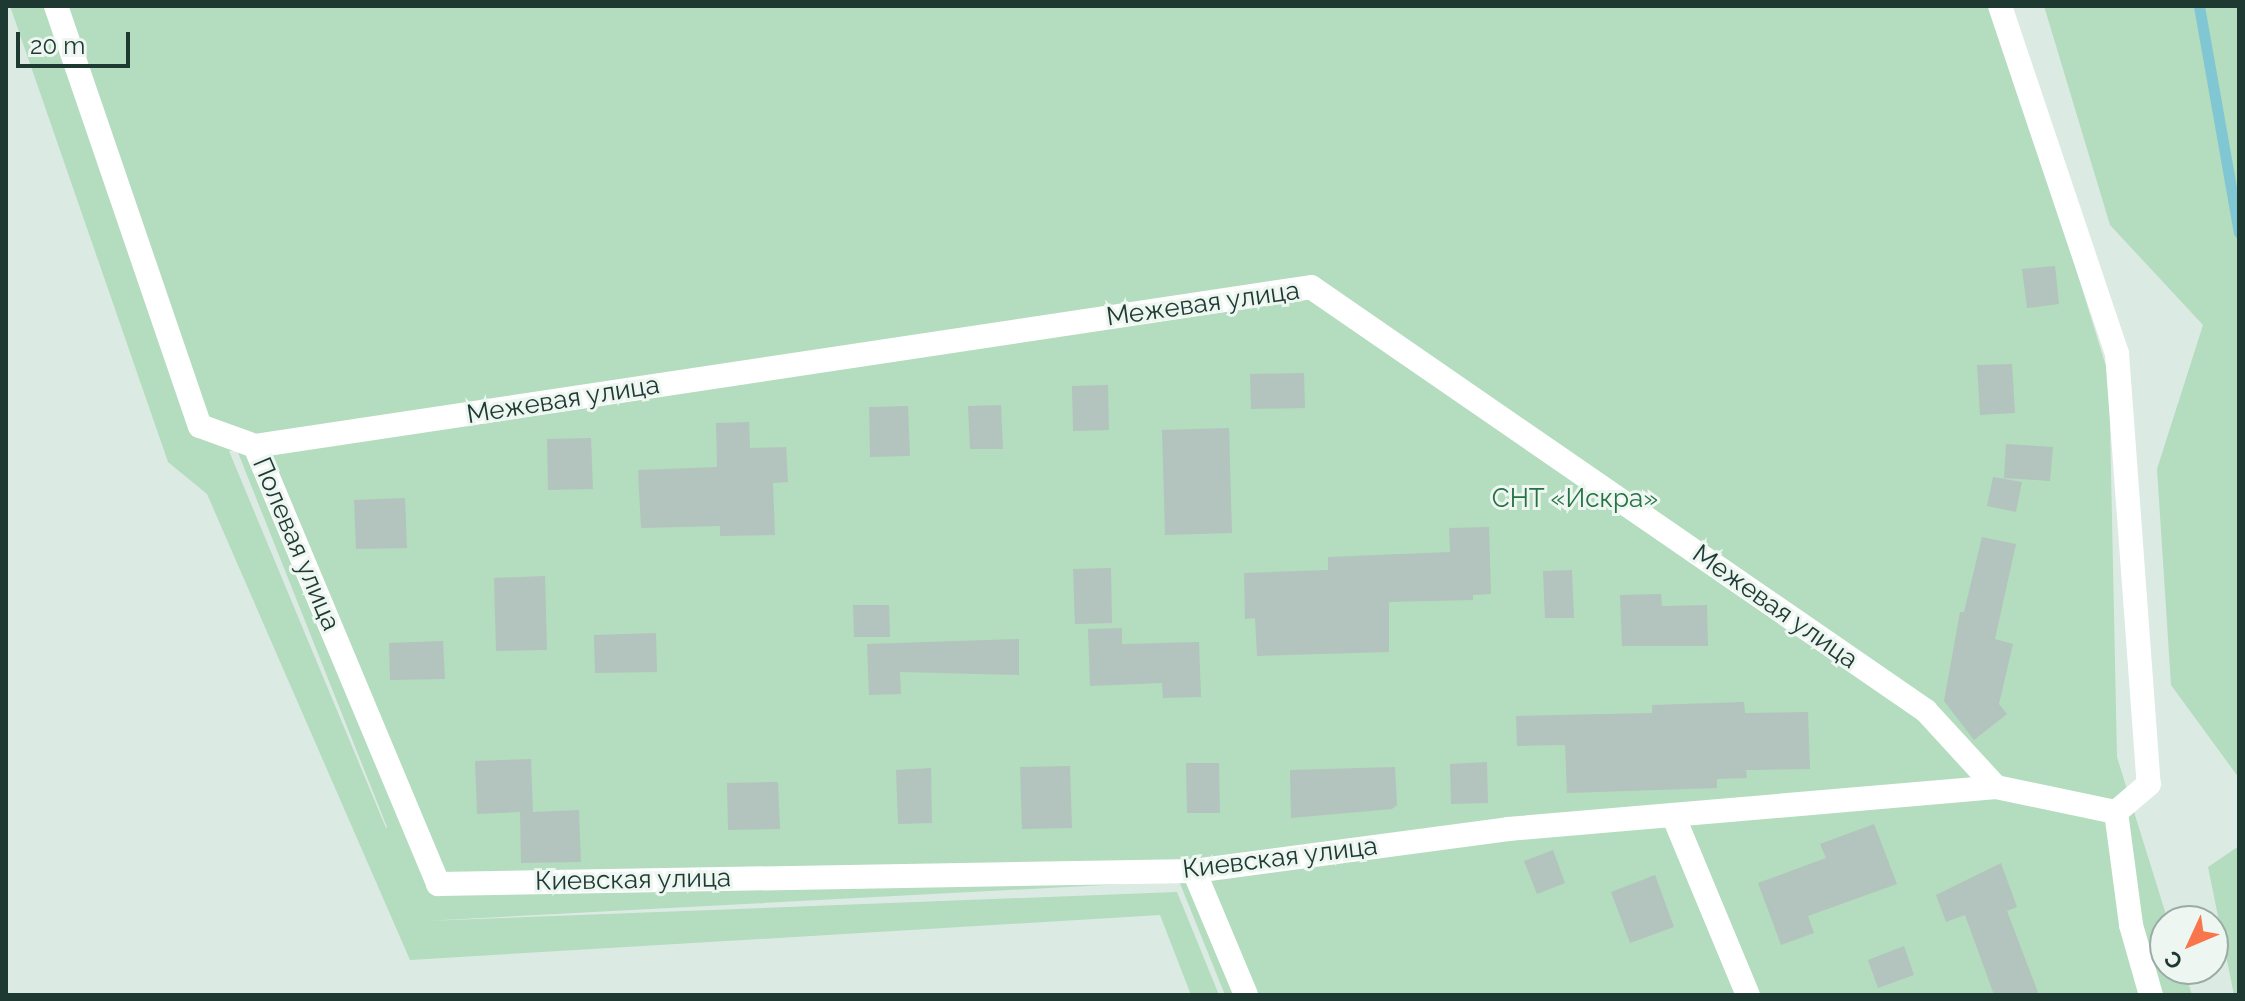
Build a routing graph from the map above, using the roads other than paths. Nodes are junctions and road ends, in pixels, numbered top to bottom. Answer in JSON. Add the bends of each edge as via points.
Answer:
{"nodes":[{"id":1,"x":56,"y":6,"type":"edge"},
{"id":2,"x":2000,"y":6,"type":"edge"},
{"id":3,"x":255,"y":446,"type":"junction"},
{"id":4,"x":1996,"y":787,"type":"junction"},
{"id":5,"x":2116,"y":812,"type":"junction"},
{"id":6,"x":1673,"y":815,"type":"junction"},
{"id":7,"x":1194,"y":871,"type":"junction"},
{"id":8,"x":438,"y":884,"type":"joint"},
{"id":9,"x":1246,"y":995,"type":"edge"},
{"id":10,"x":1748,"y":995,"type":"edge"},
{"id":11,"x":2151,"y":995,"type":"edge"}],
"edges":[{"from":1,"to":3,"type":"street","name":"Полевая улица","via":[[200,426]]},
{"from":2,"to":5,"type":"street","via":[[2117,353],[2149,784]]},
{"from":3,"to":4,"type":"street","name":"Межевая улица","via":[[1311,287],[1926,711]]},
{"from":3,"to":8,"type":"street","name":"Полевая улица"},
{"from":4,"to":5,"type":"street","name":"Киевская улица"},
{"from":4,"to":6,"type":"street","name":"Киевская улица"},
{"from":5,"to":11,"type":"street","via":[[2131,925]]},
{"from":6,"to":7,"type":"street","name":"Киевская улица","via":[[1508,829]]},
{"from":6,"to":10,"type":"street"},
{"from":7,"to":8,"type":"street","name":"Киевская улица"},
{"from":7,"to":9,"type":"street"}]}
